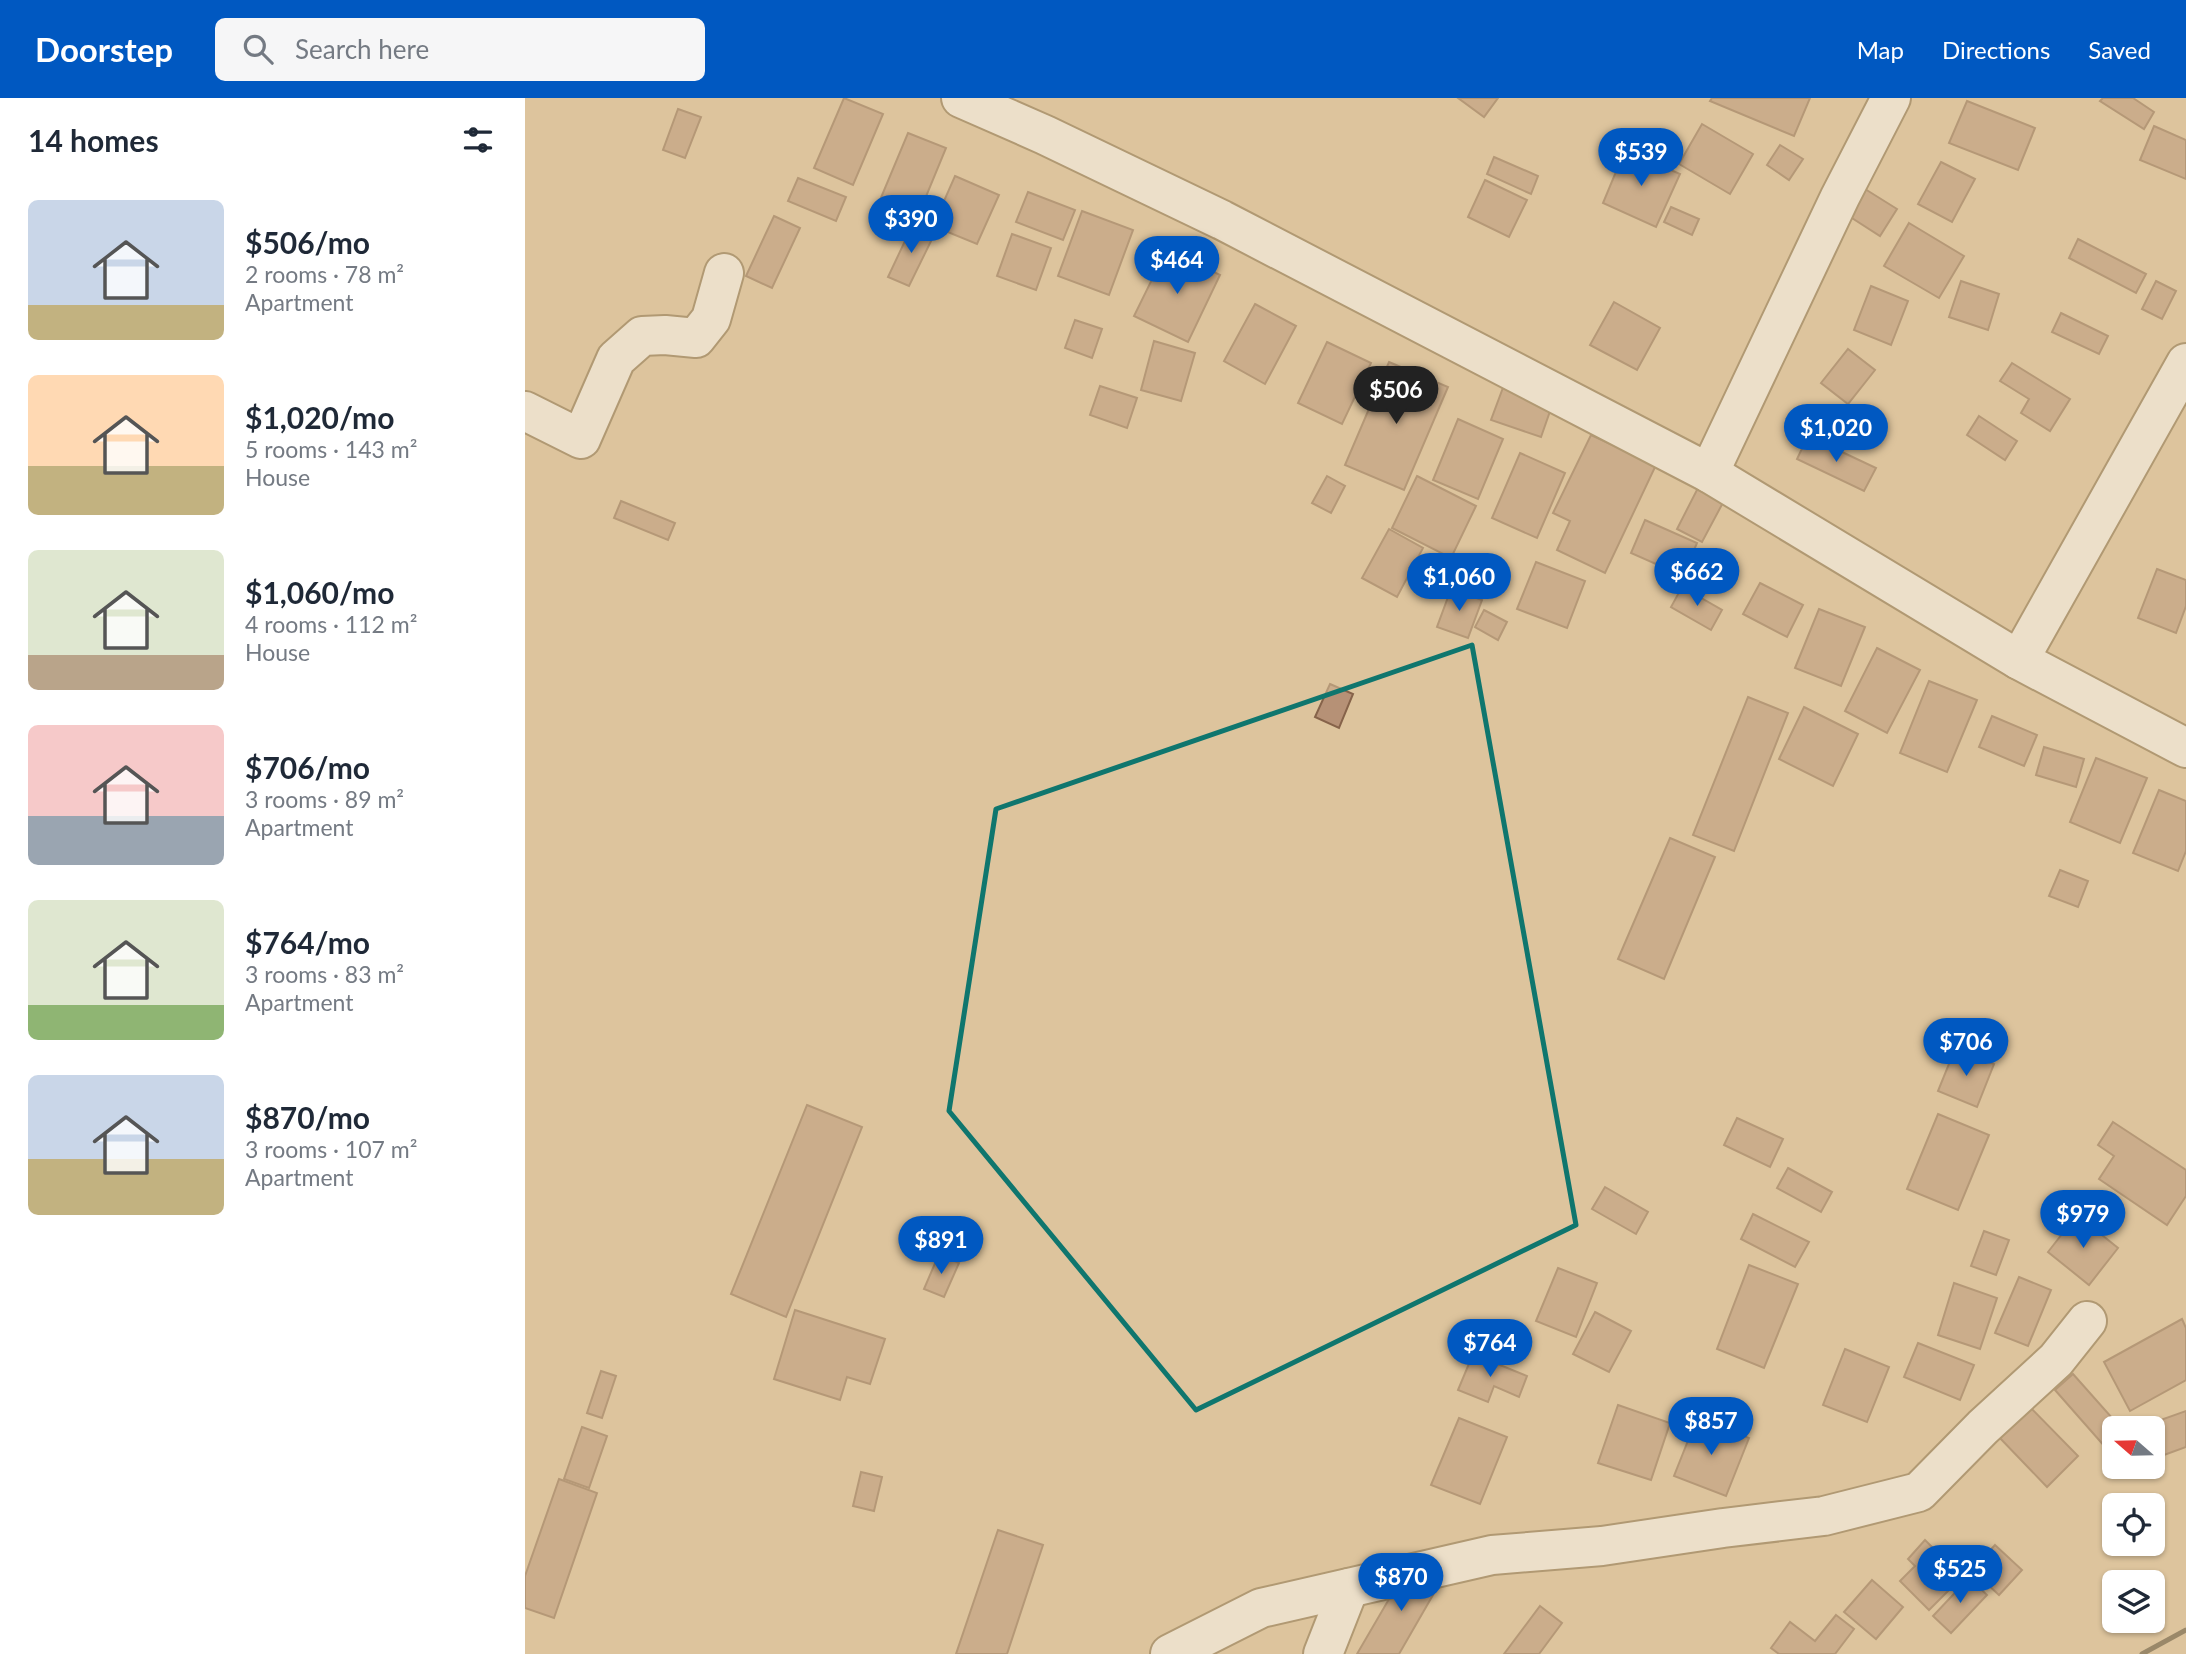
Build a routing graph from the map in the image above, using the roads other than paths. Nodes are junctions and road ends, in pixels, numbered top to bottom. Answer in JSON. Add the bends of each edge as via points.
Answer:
{"nodes":[{"id":1,"x":961,"y":98,"type":"edge"},
{"id":2,"x":1891,"y":98,"type":"edge"},
{"id":3,"x":724,"y":273,"type":"dead end"},
{"id":4,"x":2186,"y":363,"type":"edge"},
{"id":5,"x":525,"y":411,"type":"edge"},
{"id":6,"x":1709,"y":473,"type":"junction"},
{"id":7,"x":2019,"y":660,"type":"junction"},
{"id":8,"x":2186,"y":748,"type":"edge"},
{"id":9,"x":2087,"y":1321,"type":"dead end"},
{"id":10,"x":1349,"y":1588,"type":"junction"},
{"id":11,"x":1170,"y":1654,"type":"edge"},
{"id":12,"x":1322,"y":1654,"type":"edge"}],
"edges":[{"from":1,"to":6,"type":"street","via":[[1222,220]]},
{"from":2,"to":6,"type":"street"},
{"from":3,"to":5,"type":"street","via":[[711,320],[696,338],[642,336],[616,359],[581,439]]},
{"from":4,"to":7,"type":"street"},
{"from":6,"to":7,"type":"street"},
{"from":7,"to":8,"type":"street"},
{"from":9,"to":10,"type":"street","via":[[2056,1360],[1919,1492],[1824,1516],[1492,1556]]},
{"from":10,"to":11,"type":"street","via":[[1261,1608]]},
{"from":10,"to":12,"type":"street"}]}
